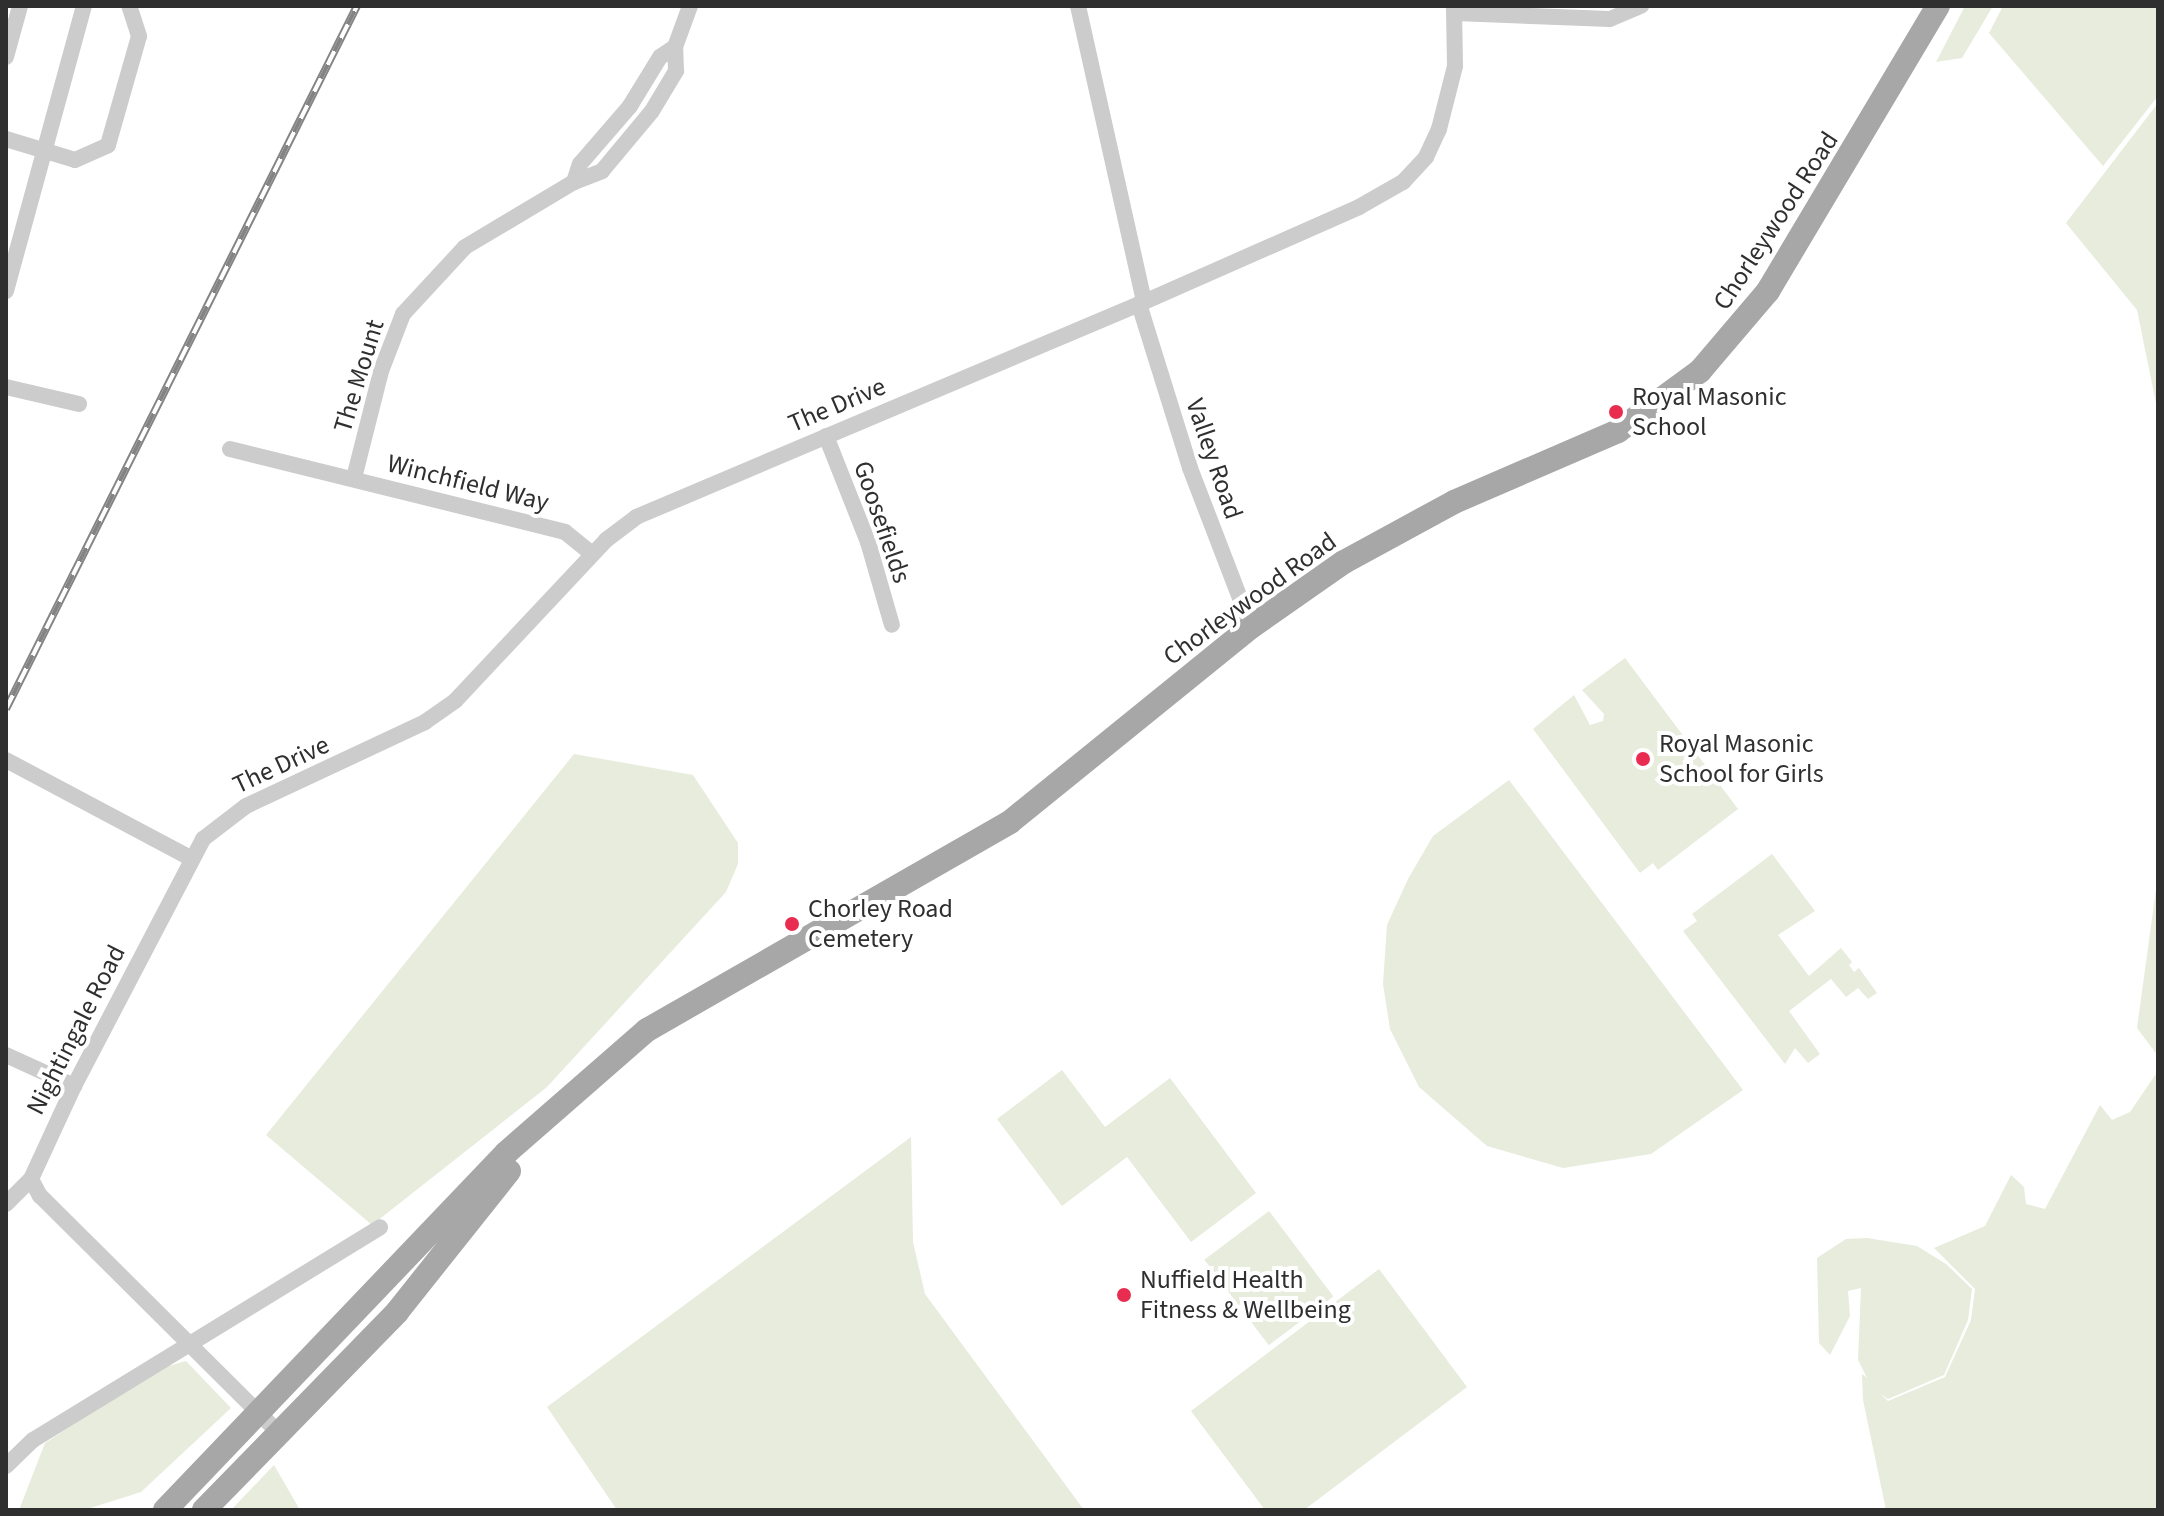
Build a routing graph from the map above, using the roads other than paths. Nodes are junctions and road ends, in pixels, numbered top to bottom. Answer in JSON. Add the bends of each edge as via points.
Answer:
{"nodes":[{"id":1,"x":20,"y":6,"type":"edge"},
{"id":2,"x":84,"y":6,"type":"edge"},
{"id":3,"x":129,"y":6,"type":"edge"},
{"id":4,"x":690,"y":6,"type":"edge"},
{"id":5,"x":1078,"y":6,"type":"edge"},
{"id":6,"x":1641,"y":6,"type":"edge"},
{"id":7,"x":1938,"y":6,"type":"edge"},
{"id":8,"x":1455,"y":10,"type":"edge"},
{"id":9,"x":6,"y":57,"type":"edge"},
{"id":10,"x":6,"y":139,"type":"edge"},
{"id":11,"x":43,"y":154,"type":"junction"},
{"id":12,"x":6,"y":291,"type":"edge"},
{"id":13,"x":1142,"y":303,"type":"junction"},
{"id":14,"x":6,"y":387,"type":"edge"},
{"id":15,"x":79,"y":404,"type":"dead end"},
{"id":16,"x":826,"y":436,"type":"junction"},
{"id":17,"x":230,"y":449,"type":"dead end"},
{"id":18,"x":354,"y":478,"type":"junction"},
{"id":19,"x":592,"y":554,"type":"junction"},
{"id":20,"x":892,"y":625,"type":"dead end"},
{"id":21,"x":1251,"y":627,"type":"junction"},
{"id":22,"x":12,"y":763,"type":"edge"},
{"id":23,"x":190,"y":858,"type":"junction"},
{"id":24,"x":6,"y":1055,"type":"edge"},
{"id":25,"x":74,"y":1086,"type":"junction"},
{"id":26,"x":536,"y":1129,"type":"junction"},
{"id":27,"x":31,"y":1179,"type":"junction"},
{"id":28,"x":6,"y":1204,"type":"edge"},
{"id":29,"x":380,"y":1227,"type":"dead end"},
{"id":30,"x":188,"y":1344,"type":"junction"},
{"id":31,"x":260,"y":1416,"type":"junction"},
{"id":32,"x":279,"y":1433,"type":"junction"},
{"id":33,"x":6,"y":1466,"type":"edge"},
{"id":34,"x":165,"y":1510,"type":"edge"},
{"id":35,"x":204,"y":1510,"type":"edge"}],
"edges":[{"from":1,"to":9,"type":"street"},
{"from":2,"to":11,"type":"street"},
{"from":3,"to":11,"type":"street","via":[[139,36],[108,145],[82,160]]},
{"from":4,"to":18,"type":"street","name":"The Mount","via":[[675,47],[676,71],[652,111],[602,171],[465,247],[419,292],[393,336]]},
{"from":5,"to":13,"type":"street","name":"Valley Road"},
{"from":6,"to":8,"type":"street","via":[[1610,19]]},
{"from":7,"to":21,"type":"main road","name":"Chorleywood Road","via":[[1768,291],[1700,371],[1618,431],[1454,502],[1344,562]]},
{"from":8,"to":13,"type":"street","name":"The Drive","via":[[1452,82],[1439,129],[1417,170],[1359,207]]},
{"from":10,"to":11,"type":"street"},
{"from":11,"to":12,"type":"street"},
{"from":13,"to":16,"type":"street","name":"The Drive"},
{"from":13,"to":21,"type":"street","name":"Valley Road","via":[[1190,468]]},
{"from":14,"to":15,"type":"street"},
{"from":16,"to":19,"type":"street","name":"The Drive","via":[[636,517]]},
{"from":16,"to":20,"type":"street","name":"Goosefields","via":[[868,542]]},
{"from":17,"to":18,"type":"street","name":"Winchfield Way"},
{"from":18,"to":19,"type":"street","name":"Winchfield Way","via":[[565,532]]},
{"from":19,"to":23,"type":"street","name":"The Drive","via":[[455,701],[397,736],[246,806],[223,820]]},
{"from":21,"to":26,"type":"main road","name":"Chorleywood Road","via":[[1010,822],[647,1030]]},
{"from":22,"to":23,"type":"street"},
{"from":23,"to":25,"type":"street","name":"Nightingale Road"},
{"from":24,"to":25,"type":"street"},
{"from":25,"to":27,"type":"street","name":"Nightingale Road"},
{"from":26,"to":31,"type":"main road","via":[[318,1344]]},
{"from":26,"to":32,"type":"main road","via":[[397,1312]]},
{"from":27,"to":28,"type":"street"},
{"from":27,"to":30,"type":"street","via":[[40,1196]]},
{"from":29,"to":30,"type":"street"},
{"from":30,"to":31,"type":"street"},
{"from":30,"to":33,"type":"street","via":[[33,1440]]},
{"from":31,"to":32,"type":"street"},
{"from":31,"to":34,"type":"main road"},
{"from":32,"to":35,"type":"main road"}]}
